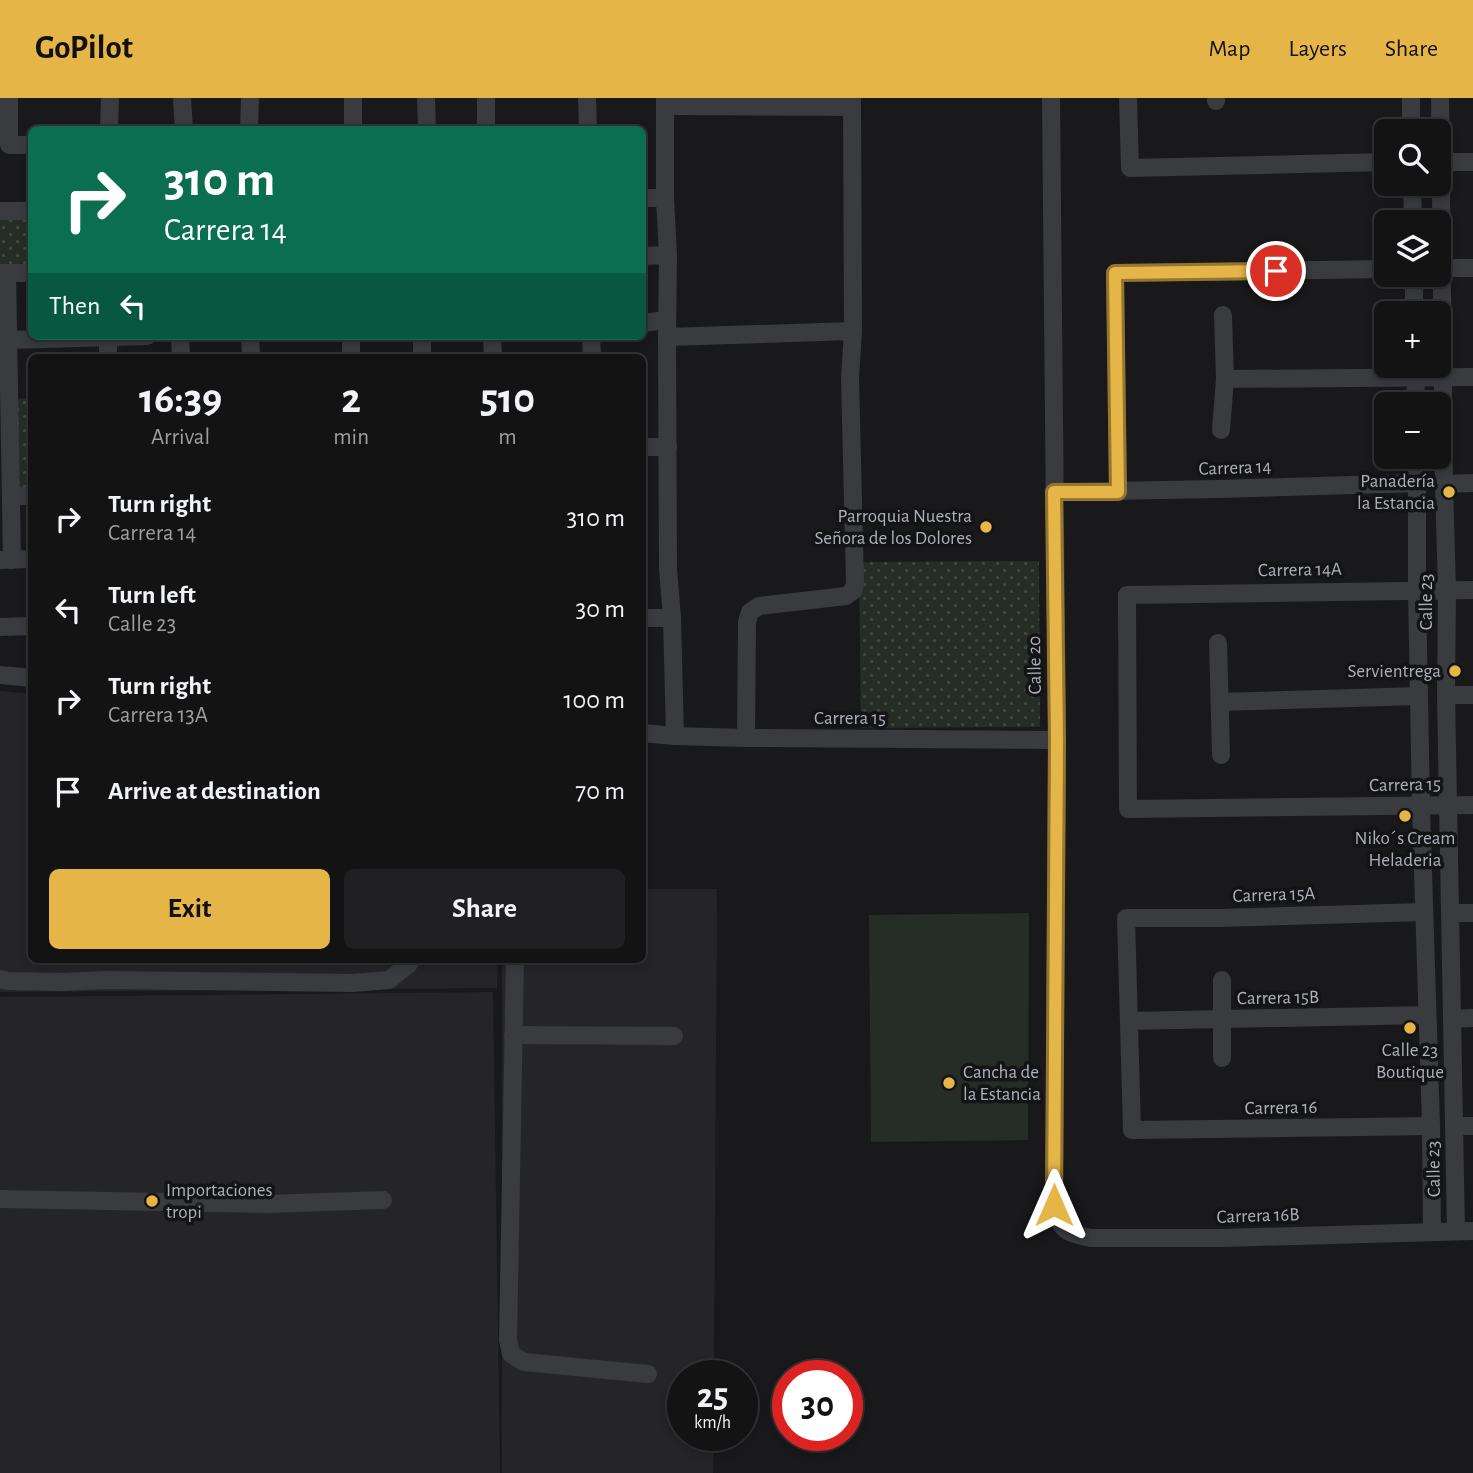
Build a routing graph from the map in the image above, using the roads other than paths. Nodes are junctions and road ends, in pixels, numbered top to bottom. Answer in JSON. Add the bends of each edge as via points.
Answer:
{"nodes":[{"id":1,"x":9,"y":98,"type":"edge"},
{"id":2,"x":110,"y":98,"type":"edge"},
{"id":3,"x":182,"y":98,"type":"edge"},
{"id":4,"x":250,"y":98,"type":"edge"},
{"id":5,"x":353,"y":98,"type":"edge"},
{"id":6,"x":426,"y":98,"type":"edge"},
{"id":7,"x":486,"y":98,"type":"edge"},
{"id":8,"x":587,"y":98,"type":"edge"},
{"id":9,"x":1051,"y":98,"type":"edge"},
{"id":10,"x":1128,"y":98,"type":"edge"},
{"id":11,"x":1411,"y":98,"type":"edge"},
{"id":12,"x":1440,"y":98,"type":"edge"},
{"id":13,"x":665,"y":102,"type":"edge"},
{"id":14,"x":852,"y":102,"type":"edge"},
{"id":15,"x":1411,"y":119,"type":"edge"},
{"id":16,"x":1440,"y":119,"type":"edge"},
{"id":17,"x":109,"y":126,"type":"edge"},
{"id":18,"x":184,"y":126,"type":"edge"},
{"id":19,"x":249,"y":126,"type":"edge"},
{"id":20,"x":353,"y":126,"type":"edge"},
{"id":21,"x":427,"y":126,"type":"edge"},
{"id":22,"x":486,"y":126,"type":"edge"},
{"id":23,"x":588,"y":126,"type":"edge"},
{"id":24,"x":28,"y":145,"type":"edge"},
{"id":25,"x":1374,"y":162,"type":"edge"},
{"id":26,"x":1451,"y":162,"type":"edge"},
{"id":27,"x":1473,"y":162,"type":"edge"},
{"id":28,"x":646,"y":198,"type":"edge"},
{"id":29,"x":664,"y":198,"type":"junction"},
{"id":30,"x":0,"y":211,"type":"edge"},
{"id":31,"x":28,"y":211,"type":"edge"},
{"id":32,"x":668,"y":255,"type":"junction"},
{"id":33,"x":646,"y":256,"type":"edge"},
{"id":34,"x":1451,"y":268,"type":"edge"},
{"id":35,"x":1473,"y":268,"type":"edge"},
{"id":36,"x":1374,"y":269,"type":"edge"},
{"id":37,"x":4,"y":273,"type":"edge"},
{"id":38,"x":28,"y":273,"type":"edge"},
{"id":39,"x":1223,"y":315,"type":"dead end"},
{"id":40,"x":646,"y":324,"type":"edge"},
{"id":41,"x":667,"y":329,"type":"junction"},
{"id":42,"x":853,"y":331,"type":"junction"},
{"id":43,"x":28,"y":339,"type":"edge"},
{"id":44,"x":9,"y":340,"type":"junction"},
{"id":45,"x":1374,"y":373,"type":"edge"},
{"id":46,"x":1451,"y":377,"type":"edge"},
{"id":47,"x":1473,"y":377,"type":"edge"},
{"id":48,"x":1443,"y":378,"type":"edge"},
{"id":49,"x":1225,"y":379,"type":"junction"},
{"id":50,"x":1221,"y":430,"type":"dead end"},
{"id":51,"x":5,"y":440,"type":"edge"},
{"id":52,"x":646,"y":447,"type":"edge"},
{"id":53,"x":668,"y":447,"type":"junction"},
{"id":54,"x":1417,"y":469,"type":"edge"},
{"id":55,"x":1417,"y":483,"type":"junction"},
{"id":56,"x":1444,"y":484,"type":"junction"},
{"id":57,"x":1473,"y":484,"type":"edge"},
{"id":58,"x":1054,"y":492,"type":"junction"},
{"id":59,"x":1118,"y":492,"type":"junction"},
{"id":60,"x":11,"y":496,"type":"junction"},
{"id":61,"x":28,"y":496,"type":"edge"},
{"id":62,"x":28,"y":559,"type":"edge"},
{"id":63,"x":6,"y":560,"type":"edge"},
{"id":64,"x":1417,"y":590,"type":"junction"},
{"id":65,"x":1447,"y":590,"type":"junction"},
{"id":66,"x":1473,"y":590,"type":"edge"},
{"id":67,"x":646,"y":618,"type":"edge"},
{"id":68,"x":672,"y":618,"type":"junction"},
{"id":69,"x":0,"y":626,"type":"edge"},
{"id":70,"x":28,"y":626,"type":"edge"},
{"id":71,"x":1218,"y":643,"type":"dead end"},
{"id":72,"x":0,"y":674,"type":"edge"},
{"id":73,"x":28,"y":678,"type":"edge"},
{"id":74,"x":1446,"y":695,"type":"junction"},
{"id":75,"x":1473,"y":695,"type":"edge"},
{"id":76,"x":1419,"y":696,"type":"junction"},
{"id":77,"x":1220,"y":702,"type":"junction"},
{"id":78,"x":646,"y":733,"type":"edge"},
{"id":79,"x":675,"y":736,"type":"junction"},
{"id":80,"x":746,"y":738,"type":"junction"},
{"id":81,"x":1057,"y":740,"type":"junction"},
{"id":82,"x":1221,"y":754,"type":"dead end"},
{"id":83,"x":1473,"y":805,"type":"edge"},
{"id":84,"x":1448,"y":806,"type":"junction"},
{"id":85,"x":1421,"y":807,"type":"junction"},
{"id":86,"x":1128,"y":809,"type":"joint"},
{"id":87,"x":1423,"y":912,"type":"junction"},
{"id":88,"x":1450,"y":913,"type":"junction"},
{"id":89,"x":1473,"y":913,"type":"edge"},
{"id":90,"x":409,"y":963,"type":"edge"},
{"id":91,"x":515,"y":963,"type":"edge"},
{"id":92,"x":0,"y":979,"type":"edge"},
{"id":93,"x":1222,"y":980,"type":"dead end"},
{"id":94,"x":1427,"y":1016,"type":"junction"},
{"id":95,"x":1473,"y":1018,"type":"edge"},
{"id":96,"x":1453,"y":1019,"type":"junction"},
{"id":97,"x":1223,"y":1020,"type":"junction"},
{"id":98,"x":1129,"y":1021,"type":"junction"},
{"id":99,"x":513,"y":1035,"type":"junction"},
{"id":100,"x":674,"y":1036,"type":"dead end"},
{"id":101,"x":1222,"y":1058,"type":"dead end"},
{"id":102,"x":1431,"y":1126,"type":"junction"},
{"id":103,"x":1454,"y":1126,"type":"junction"},
{"id":104,"x":1473,"y":1126,"type":"edge"},
{"id":105,"x":0,"y":1199,"type":"edge"},
{"id":106,"x":383,"y":1200,"type":"dead end"},
{"id":107,"x":1064,"y":1229,"type":"joint"},
{"id":108,"x":1432,"y":1231,"type":"junction"},
{"id":109,"x":1465,"y":1231,"type":"edge"},
{"id":110,"x":648,"y":1374,"type":"dead end"}],
"edges":[{"from":1,"to":24,"type":"street","via":[[9,145]]},
{"from":2,"to":17,"type":"street"},
{"from":3,"to":18,"type":"street"},
{"from":4,"to":19,"type":"street"},
{"from":5,"to":20,"type":"street"},
{"from":6,"to":21,"type":"street"},
{"from":7,"to":22,"type":"street"},
{"from":8,"to":23,"type":"street"},
{"from":9,"to":58,"type":"street","name":"Calle 20"},
{"from":10,"to":25,"type":"street","via":[[1130,168]]},
{"from":11,"to":15,"type":"street"},
{"from":12,"to":16,"type":"street","name":"Calle 23"},
{"from":13,"to":14,"type":"street"},
{"from":13,"to":29,"type":"street"},
{"from":14,"to":42,"type":"street"},
{"from":26,"to":27,"type":"street"},
{"from":28,"to":29,"type":"street"},
{"from":29,"to":32,"type":"street"},
{"from":30,"to":31,"type":"street"},
{"from":32,"to":33,"type":"street"},
{"from":32,"to":41,"type":"street"},
{"from":34,"to":35,"type":"street"},
{"from":36,"to":59,"type":"street","via":[[1115,273]]},
{"from":37,"to":38,"type":"street"},
{"from":37,"to":44,"type":"street"},
{"from":39,"to":49,"type":"street"},
{"from":40,"to":41,"type":"street"},
{"from":41,"to":42,"type":"street"},
{"from":41,"to":53,"type":"street"},
{"from":42,"to":80,"type":"street","via":[[853,591],[846,596],[759,606],[750,612]]},
{"from":43,"to":44,"type":"street"},
{"from":44,"to":51,"type":"street"},
{"from":45,"to":49,"type":"street"},
{"from":46,"to":47,"type":"street"},
{"from":48,"to":56,"type":"street","name":"Calle 23"},
{"from":49,"to":50,"type":"street"},
{"from":51,"to":60,"type":"street"},
{"from":52,"to":53,"type":"street"},
{"from":53,"to":68,"type":"street"},
{"from":54,"to":55,"type":"street","name":"Calle 23"},
{"from":55,"to":59,"type":"street","name":"Carrera 14"},
{"from":55,"to":64,"type":"street","name":"Calle 23"},
{"from":56,"to":57,"type":"street"},
{"from":56,"to":65,"type":"street","name":"Calle 23"},
{"from":58,"to":59,"type":"street","name":"Carrera 14"},
{"from":58,"to":81,"type":"street","name":"Calle 20"},
{"from":60,"to":61,"type":"street"},
{"from":60,"to":63,"type":"street"},
{"from":62,"to":63,"type":"street"},
{"from":64,"to":65,"type":"street","name":"Carrera 14A"},
{"from":64,"to":76,"type":"street","name":"Calle 23"},
{"from":64,"to":86,"type":"street","name":"Carrera 14A","via":[[1127,595]]},
{"from":65,"to":66,"type":"street","name":"Carrera 14A"},
{"from":65,"to":74,"type":"street","name":"Calle 23"},
{"from":67,"to":68,"type":"street"},
{"from":68,"to":79,"type":"street"},
{"from":69,"to":70,"type":"street"},
{"from":71,"to":77,"type":"street"},
{"from":72,"to":73,"type":"street"},
{"from":74,"to":75,"type":"street"},
{"from":74,"to":84,"type":"street","name":"Calle 23"},
{"from":76,"to":77,"type":"street"},
{"from":76,"to":85,"type":"street","name":"Calle 23"},
{"from":77,"to":82,"type":"street"},
{"from":78,"to":79,"type":"street","name":"Carrera 15"},
{"from":79,"to":80,"type":"street","name":"Carrera 15"},
{"from":80,"to":81,"type":"street","name":"Carrera 15"},
{"from":81,"to":107,"type":"street","name":"Calle 20","via":[[1054,1205]]},
{"from":83,"to":84,"type":"street","name":"Carrera 15"},
{"from":84,"to":85,"type":"street","name":"Carrera 15"},
{"from":84,"to":88,"type":"street","name":"Calle 23"},
{"from":85,"to":86,"type":"street","name":"Carrera 15"},
{"from":85,"to":87,"type":"street","name":"Calle 23"},
{"from":87,"to":94,"type":"street","name":"Calle 23"},
{"from":87,"to":98,"type":"street","name":"Carrera 15A","via":[[1126,918]]},
{"from":88,"to":89,"type":"street"},
{"from":88,"to":96,"type":"street","name":"Calle 23"},
{"from":90,"to":92,"type":"street","via":[[389,980],[353,983]]},
{"from":91,"to":99,"type":"street"},
{"from":93,"to":97,"type":"street"},
{"from":94,"to":97,"type":"street","name":"Carrera 15B"},
{"from":94,"to":102,"type":"street","name":"Calle 23"},
{"from":95,"to":96,"type":"street"},
{"from":96,"to":103,"type":"street","name":"Calle 23"},
{"from":97,"to":98,"type":"street","name":"Carrera 15B"},
{"from":97,"to":101,"type":"street"},
{"from":98,"to":102,"type":"street","name":"Carrera 16","via":[[1132,1130]]},
{"from":99,"to":100,"type":"street"},
{"from":99,"to":110,"type":"street","via":[[511,1353],[524,1362]]},
{"from":102,"to":108,"type":"street","name":"Calle 23"},
{"from":103,"to":104,"type":"street"},
{"from":103,"to":109,"type":"street","name":"Calle 23"},
{"from":105,"to":106,"type":"street","via":[[267,1204]]},
{"from":107,"to":108,"type":"street","name":"Carrera 16B","via":[[1091,1238]]},
{"from":108,"to":109,"type":"street","name":"Carrera 16B"}]}
